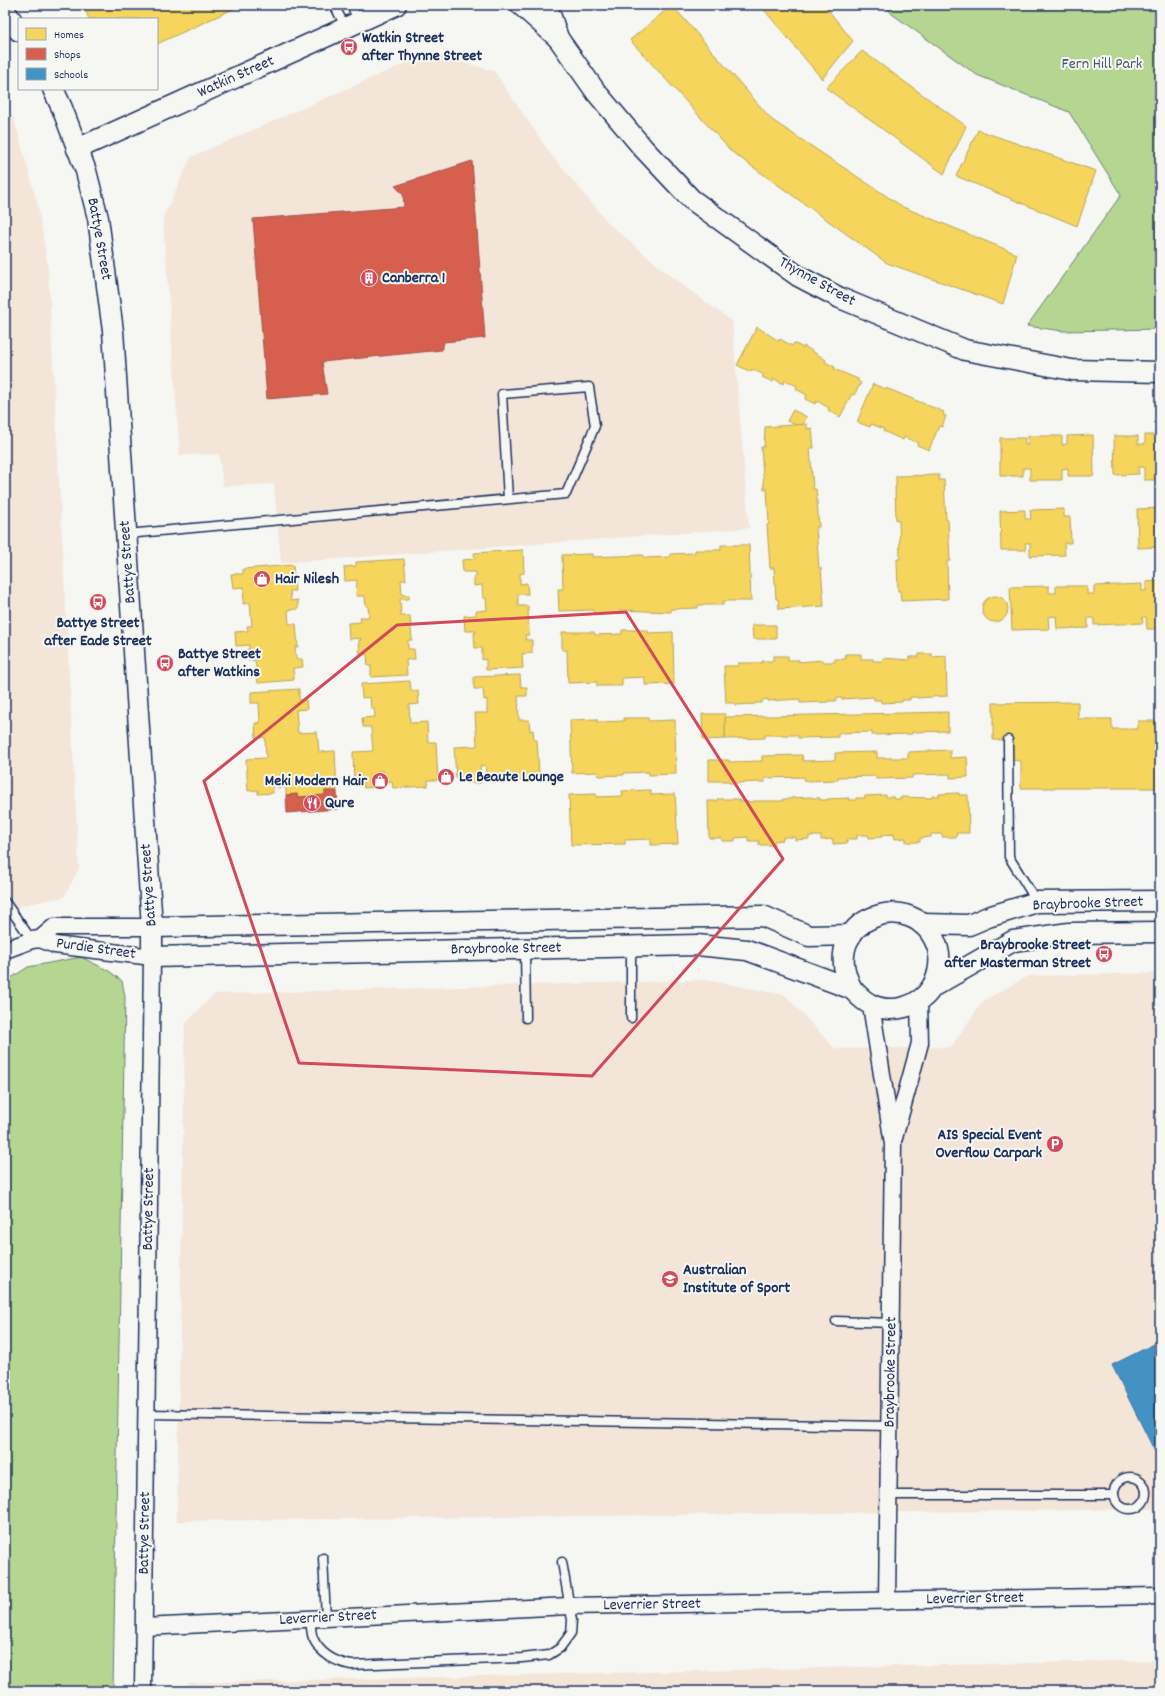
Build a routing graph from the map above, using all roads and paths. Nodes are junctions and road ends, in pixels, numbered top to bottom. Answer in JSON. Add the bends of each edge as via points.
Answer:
{"nodes":[{"id":1,"x":334,"y":5,"type":"edge"},
{"id":2,"x":396,"y":5,"type":"edge"},
{"id":3,"x":521,"y":5,"type":"edge"},
{"id":4,"x":547,"y":5,"type":"edge"},
{"id":5,"x":5,"y":11,"type":"edge"},
{"id":6,"x":352,"y":18,"type":"edge"},
{"id":7,"x":18,"y":30,"type":"edge"},
{"id":8,"x":558,"y":38,"type":"junction"},
{"id":9,"x":53,"y":90,"type":"edge"},
{"id":10,"x":77,"y":149,"type":"junction"},
{"id":11,"x":1160,"y":372,"type":"edge"},
{"id":12,"x":508,"y":500,"type":"junction"},
{"id":13,"x":126,"y":534,"type":"junction"},
{"id":14,"x":1008,"y":740,"type":"dead end"},
{"id":15,"x":1160,"y":901,"type":"edge"},
{"id":16,"x":5,"y":902,"type":"edge"},
{"id":17,"x":1037,"y":902,"type":"junction"},
{"id":18,"x":698,"y":917,"type":"junction"},
{"id":19,"x":922,"y":924,"type":"junction"},
{"id":20,"x":152,"y":927,"type":"junction"},
{"id":21,"x":1160,"y":932,"type":"edge"},
{"id":22,"x":851,"y":935,"type":"junction"},
{"id":23,"x":36,"y":940,"type":"junction"},
{"id":24,"x":697,"y":945,"type":"junction"},
{"id":25,"x":631,"y":947,"type":"junction"},
{"id":26,"x":526,"y":949,"type":"junction"},
{"id":27,"x":5,"y":950,"type":"edge"},
{"id":28,"x":152,"y":957,"type":"junction"},
{"id":29,"x":852,"y":989,"type":"junction"},
{"id":30,"x":926,"y":994,"type":"junction"},
{"id":31,"x":871,"y":1005,"type":"junction"},
{"id":32,"x":526,"y":1018,"type":"dead end"},
{"id":33,"x":631,"y":1018,"type":"dead end"},
{"id":34,"x":893,"y":1144,"type":"junction"},
{"id":35,"x":836,"y":1320,"type":"dead end"},
{"id":36,"x":891,"y":1323,"type":"junction"},
{"id":37,"x":146,"y":1414,"type":"junction"},
{"id":38,"x":890,"y":1426,"type":"junction"},
{"id":39,"x":888,"y":1495,"type":"junction"},
{"id":40,"x":1113,"y":1495,"type":"junction"},
{"id":41,"x":324,"y":1558,"type":"dead end"},
{"id":42,"x":562,"y":1562,"type":"dead end"},
{"id":43,"x":1160,"y":1596,"type":"edge"},
{"id":44,"x":887,"y":1601,"type":"junction"},
{"id":45,"x":569,"y":1606,"type":"junction"},
{"id":46,"x":318,"y":1619,"type":"junction"},
{"id":47,"x":144,"y":1627,"type":"junction"},
{"id":48,"x":143,"y":1691,"type":"edge"}],
"edges":[{"from":1,"to":6,"type":"lane"},
{"from":2,"to":6,"type":"street","name":"Watkin Street"},
{"from":3,"to":8,"type":"street","name":"Thynne Street"},
{"from":4,"to":8,"type":"street","name":"Thynne Street"},
{"from":5,"to":7,"type":"street"},
{"from":6,"to":10,"type":"street","name":"Watkin Street"},
{"from":8,"to":11,"type":"street","name":"Thynne Street","via":[[596,92],[643,148],[691,198],[798,276],[840,298],[965,350],[1072,370]]},
{"from":9,"to":10,"type":"street","name":"Battye Street"},
{"from":10,"to":13,"type":"street","name":"Battye Street","via":[[86,171],[98,218],[113,330]]},
{"from":12,"to":12,"type":"lane","via":[[566,494],[595,426],[589,387],[502,394]]},
{"from":12,"to":13,"type":"lane"},
{"from":13,"to":20,"type":"street","name":"Battye Street"},
{"from":14,"to":17,"type":"lane","via":[[1009,857]]},
{"from":15,"to":17,"type":"street","name":"Braybrooke Street"},
{"from":16,"to":23,"type":"lane"},
{"from":17,"to":19,"type":"street","name":"Braybrooke Street","via":[[969,924]]},
{"from":18,"to":20,"type":"street","name":"Braybrooke Street"},
{"from":18,"to":22,"type":"street","name":"Braybrooke Street","via":[[763,916],[809,936]]},
{"from":18,"to":24,"type":"street"},
{"from":19,"to":22,"type":"street","via":[[901,914],[884,914],[867,919]]},
{"from":19,"to":30,"type":"street","via":[[936,943],[939,954],[937,977]]},
{"from":20,"to":23,"type":"street","name":"Purdie Street","via":[[54,927]]},
{"from":20,"to":28,"type":"street","name":"Battye Street"},
{"from":21,"to":30,"type":"street","name":"Braybrooke Street","via":[[1069,933],[1013,941]]},
{"from":22,"to":29,"type":"street","via":[[845,951],[844,968]]},
{"from":23,"to":27,"type":"street","name":"Purdie Street"},
{"from":23,"to":28,"type":"street","name":"Purdie Street","via":[[55,945]]},
{"from":24,"to":25,"type":"street","name":"Braybrooke Street"},
{"from":24,"to":29,"type":"street","name":"Braybrooke Street","via":[[747,950]]},
{"from":25,"to":26,"type":"street","name":"Braybrooke Street"},
{"from":25,"to":33,"type":"lane"},
{"from":26,"to":28,"type":"street","name":"Braybrooke Street"},
{"from":26,"to":32,"type":"lane"},
{"from":28,"to":37,"type":"street","name":"Battye Street"},
{"from":29,"to":31,"type":"street"},
{"from":30,"to":31,"type":"street","via":[[908,1007],[883,1009]]},
{"from":30,"to":34,"type":"street","name":"Braybrooke Street","via":[[920,1043]]},
{"from":31,"to":34,"type":"street","name":"Braybrooke Street"},
{"from":34,"to":36,"type":"street","name":"Braybrooke Street"},
{"from":35,"to":36,"type":"lane"},
{"from":36,"to":38,"type":"street","name":"Braybrooke Street"},
{"from":37,"to":38,"type":"lane"},
{"from":37,"to":47,"type":"street","name":"Battye Street"},
{"from":38,"to":39,"type":"street","name":"Braybrooke Street"},
{"from":39,"to":40,"type":"lane"},
{"from":39,"to":44,"type":"street","name":"Braybrooke Street"},
{"from":40,"to":40,"type":"lane","via":[[1115,1484],[1124,1477],[1136,1477],[1146,1490],[1142,1504],[1132,1509],[1122,1508]]},
{"from":41,"to":46,"type":"lane"},
{"from":42,"to":45,"type":"lane"},
{"from":43,"to":44,"type":"street","name":"Leverrier Street"},
{"from":44,"to":45,"type":"street","name":"Leverrier Street"},
{"from":45,"to":46,"type":"street","name":"Leverrier Street"},
{"from":45,"to":46,"type":"lane","via":[[571,1633],[560,1648],[549,1655],[522,1658],[351,1665],[331,1658],[318,1646],[313,1638]]},
{"from":46,"to":47,"type":"street","name":"Leverrier Street"},
{"from":47,"to":48,"type":"street","name":"Battye Street"}]}
